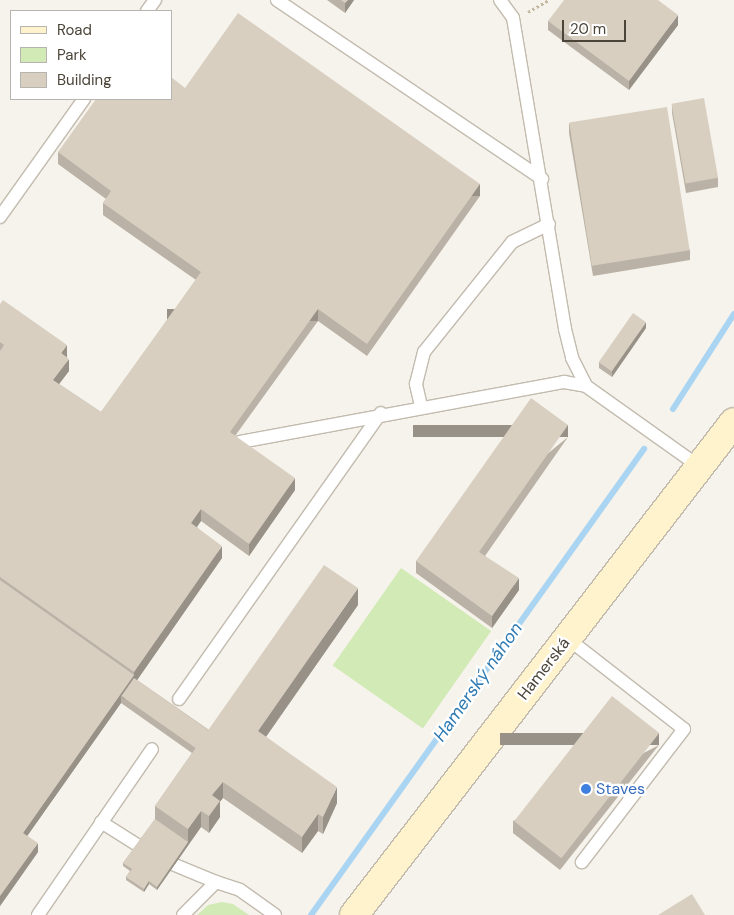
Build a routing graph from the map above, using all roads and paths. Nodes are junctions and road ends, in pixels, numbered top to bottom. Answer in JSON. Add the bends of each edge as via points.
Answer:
{"nodes":[{"id":1,"x":278,"y":0,"type":"edge"},
{"id":2,"x":500,"y":0,"type":"edge"},
{"id":3,"x":549,"y":0,"type":"edge"},
{"id":4,"x":513,"y":18,"type":"junction"},
{"id":5,"x":83,"y":100,"type":"edge"},
{"id":6,"x":542,"y":179,"type":"junction"},
{"id":7,"x":0,"y":217,"type":"edge"},
{"id":8,"x":549,"y":224,"type":"junction"},
{"id":9,"x":586,"y":386,"type":"junction"},
{"id":10,"x":421,"y":406,"type":"junction"},
{"id":11,"x":381,"y":413,"type":"junction"},
{"id":12,"x":734,"y":422,"type":"edge"},
{"id":13,"x":240,"y":442,"type":"edge"},
{"id":14,"x":700,"y":466,"type":"junction"},
{"id":15,"x":567,"y":638,"type":"junction"},
{"id":16,"x":179,"y":698,"type":"dead end"},
{"id":17,"x":152,"y":749,"type":"dead end"},
{"id":18,"x":101,"y":822,"type":"junction"},
{"id":19,"x":582,"y":862,"type":"dead end"},
{"id":20,"x":216,"y":882,"type":"junction"},
{"id":21,"x":38,"y":915,"type":"edge"},
{"id":22,"x":183,"y":915,"type":"edge"},
{"id":23,"x":275,"y":915,"type":"edge"},
{"id":24,"x":354,"y":915,"type":"edge"}],
"edges":[{"from":1,"to":6,"type":"lane"},
{"from":2,"to":4,"type":"lane"},
{"from":3,"to":4,"type":"path"},
{"from":4,"to":6,"type":"lane"},
{"from":5,"to":7,"type":"lane"},
{"from":6,"to":8,"type":"lane"},
{"from":8,"to":9,"type":"lane","via":[[572,358]]},
{"from":8,"to":10,"type":"lane","via":[[512,242],[424,352],[416,384]]},
{"from":9,"to":10,"type":"lane","via":[[564,382]]},
{"from":9,"to":14,"type":"lane"},
{"from":10,"to":11,"type":"lane"},
{"from":11,"to":13,"type":"lane"},
{"from":11,"to":16,"type":"lane"},
{"from":12,"to":14,"type":"street","name":"Hamerská"},
{"from":14,"to":15,"type":"street","name":"Hamerská"},
{"from":15,"to":19,"type":"lane","via":[[684,729]]},
{"from":15,"to":24,"type":"street","name":"Hamerská"},
{"from":17,"to":18,"type":"lane"},
{"from":18,"to":20,"type":"lane","via":[[158,858]]},
{"from":18,"to":21,"type":"lane"},
{"from":20,"to":22,"type":"lane"},
{"from":20,"to":23,"type":"lane","via":[[240,890]]}]}
